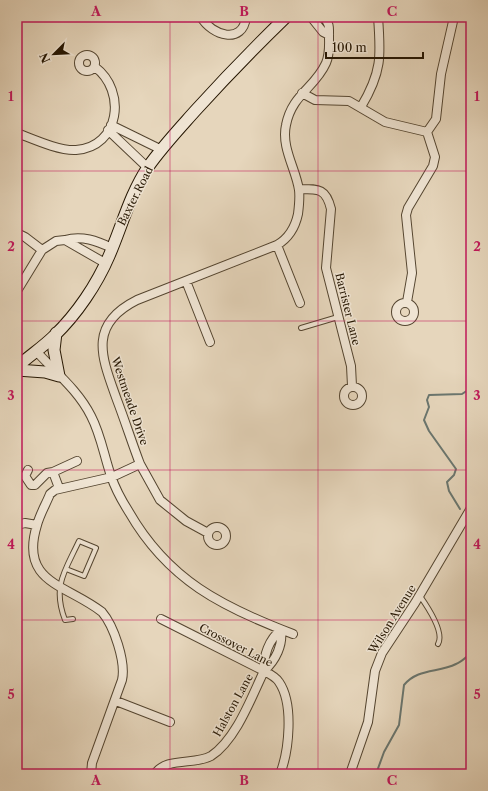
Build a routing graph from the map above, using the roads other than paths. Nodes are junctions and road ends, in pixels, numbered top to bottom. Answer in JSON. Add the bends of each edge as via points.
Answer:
{"nodes":[{"id":1,"x":201,"y":17,"type":"edge"},
{"id":2,"x":246,"y":17,"type":"edge"},
{"id":3,"x":286,"y":17,"type":"edge"},
{"id":4,"x":311,"y":17,"type":"edge"},
{"id":5,"x":324,"y":17,"type":"edge"},
{"id":6,"x":378,"y":17,"type":"edge"},
{"id":7,"x":454,"y":17,"type":"edge"},
{"id":8,"x":329,"y":35,"type":"junction"},
{"id":9,"x":94,"y":67,"type":"dead end"},
{"id":10,"x":302,"y":93,"type":"junction"},
{"id":11,"x":361,"y":107,"type":"junction"},
{"id":12,"x":110,"y":127,"type":"junction"},
{"id":13,"x":428,"y":132,"type":"junction"},
{"id":14,"x":17,"y":133,"type":"edge"},
{"id":15,"x":162,"y":150,"type":"junction"},
{"id":16,"x":148,"y":168,"type":"junction"},
{"id":17,"x":299,"y":189,"type":"junction"},
{"id":18,"x":17,"y":233,"type":"edge"},
{"id":19,"x":65,"y":240,"type":"junction"},
{"id":20,"x":277,"y":245,"type":"junction"},
{"id":21,"x":112,"y":248,"type":"junction"},
{"id":22,"x":42,"y":250,"type":"junction"},
{"id":23,"x":105,"y":263,"type":"junction"},
{"id":24,"x":186,"y":282,"type":"junction"},
{"id":25,"x":17,"y":291,"type":"edge"},
{"id":26,"x":300,"y":302,"type":"dead end"},
{"id":27,"x":407,"y":302,"type":"dead end"},
{"id":28,"x":338,"y":318,"type":"junction"},
{"id":29,"x":301,"y":328,"type":"dead end"},
{"id":30,"x":56,"y":333,"type":"junction"},
{"id":31,"x":210,"y":342,"type":"dead end"},
{"id":32,"x":36,"y":351,"type":"junction"},
{"id":33,"x":17,"y":368,"type":"edge"},
{"id":34,"x":59,"y":376,"type":"junction"},
{"id":35,"x":352,"y":386,"type":"dead end"},
{"id":36,"x":77,"y":461,"type":"dead end"},
{"id":37,"x":140,"y":464,"type":"junction"},
{"id":38,"x":28,"y":470,"type":"dead end"},
{"id":39,"x":53,"y":472,"type":"junction"},
{"id":40,"x":112,"y":477,"type":"junction"},
{"id":41,"x":59,"y":488,"type":"junction"},
{"id":42,"x":471,"y":508,"type":"edge"},
{"id":43,"x":17,"y":525,"type":"edge"},
{"id":44,"x":37,"y":525,"type":"junction"},
{"id":45,"x":208,"y":533,"type":"dead end"},
{"id":46,"x":66,"y":570,"type":"junction"},
{"id":47,"x":59,"y":585,"type":"junction"},
{"id":48,"x":420,"y":596,"type":"junction"},
{"id":49,"x":73,"y":619,"type":"dead end"},
{"id":50,"x":161,"y":619,"type":"dead end"},
{"id":51,"x":281,"y":630,"type":"junction"},
{"id":52,"x":293,"y":634,"type":"dead end"},
{"id":53,"x":438,"y":644,"type":"dead end"},
{"id":54,"x":264,"y":671,"type":"junction"},
{"id":55,"x":116,"y":702,"type":"junction"},
{"id":56,"x":170,"y":722,"type":"dead end"},
{"id":57,"x":91,"y":774,"type":"edge"},
{"id":58,"x":155,"y":774,"type":"edge"},
{"id":59,"x":280,"y":774,"type":"edge"},
{"id":60,"x":350,"y":774,"type":"edge"}],
"edges":[{"from":1,"to":2,"type":"street","via":[[213,31],[226,35],[238,31]]},
{"from":3,"to":15,"type":"main road","name":"Baxter Road","via":[[236,66]]},
{"from":4,"to":8,"type":"street","via":[[322,32]]},
{"from":5,"to":8,"type":"street","name":"Westmeade Drive","via":[[330,25]]},
{"from":6,"to":11,"type":"street","via":[[381,56],[379,68],[371,91]]},
{"from":7,"to":13,"type":"street","via":[[441,74],[436,119]]},
{"from":8,"to":10,"type":"street","name":"Westmeade Drive","via":[[327,63],[319,76]]},
{"from":9,"to":12,"type":"street","via":[[102,73],[114,93],[115,114]]},
{"from":10,"to":11,"type":"street","via":[[315,100],[349,101]]},
{"from":10,"to":17,"type":"street","name":"Westmeade Drive","via":[[288,114],[285,129],[286,144]]},
{"from":11,"to":13,"type":"street","via":[[384,122]]},
{"from":12,"to":14,"type":"street","via":[[95,143],[75,150]]},
{"from":12,"to":15,"type":"street"},
{"from":12,"to":16,"type":"street"},
{"from":13,"to":27,"type":"street","via":[[435,157],[434,166],[406,215],[412,273]]},
{"from":15,"to":16,"type":"main road","name":"Baxter Road"},
{"from":16,"to":21,"type":"main road","name":"Baxter Road","via":[[125,212]]},
{"from":17,"to":20,"type":"street","name":"Westmeade Drive","via":[[297,222],[286,240]]},
{"from":17,"to":28,"type":"street","name":"Barrister Lane","via":[[322,191],[329,202],[326,268]]},
{"from":18,"to":22,"type":"street"},
{"from":19,"to":21,"type":"street","via":[[75,237],[99,242]]},
{"from":19,"to":22,"type":"street","via":[[50,243]]},
{"from":19,"to":23,"type":"street"},
{"from":20,"to":24,"type":"street","name":"Westmeade Drive"},
{"from":20,"to":26,"type":"street"},
{"from":21,"to":23,"type":"main road","name":"Baxter Road"},
{"from":22,"to":25,"type":"street"},
{"from":23,"to":30,"type":"main road","name":"Baxter Road","via":[[85,297]]},
{"from":24,"to":31,"type":"street"},
{"from":24,"to":37,"type":"street","name":"Westmeade Drive","via":[[117,312],[109,323],[104,338],[102,358]]},
{"from":28,"to":29,"type":"lane"},
{"from":28,"to":35,"type":"street","name":"Barrister Lane","via":[[351,366]]},
{"from":30,"to":32,"type":"main road","name":"Baxter Road"},
{"from":30,"to":34,"type":"main road","via":[[54,350]]},
{"from":32,"to":33,"type":"main road","name":"Baxter Road"},
{"from":32,"to":34,"type":"street"},
{"from":33,"to":34,"type":"main road"},
{"from":34,"to":40,"type":"street","via":[[78,394],[91,416],[101,438]]},
{"from":36,"to":39,"type":"street"},
{"from":37,"to":40,"type":"street"},
{"from":37,"to":45,"type":"street","name":"Westmeade Drive","via":[[160,500],[186,521]]},
{"from":38,"to":39,"type":"street","via":[[25,476],[31,485],[35,485]]},
{"from":39,"to":41,"type":"street"},
{"from":40,"to":41,"type":"street"},
{"from":40,"to":51,"type":"street","via":[[128,511],[146,537],[190,583],[225,605]]},
{"from":41,"to":44,"type":"street","via":[[50,494]]},
{"from":42,"to":48,"type":"street","name":"Wilson Avenue"},
{"from":43,"to":44,"type":"street"},
{"from":44,"to":47,"type":"street","via":[[33,560],[39,572]]},
{"from":46,"to":46,"type":"lane","via":[[79,541],[96,548],[84,576]]},
{"from":46,"to":47,"type":"lane"},
{"from":47,"to":49,"type":"lane","via":[[61,609],[65,620]]},
{"from":47,"to":55,"type":"street","via":[[94,606],[109,620],[124,666]]},
{"from":48,"to":53,"type":"lane","via":[[440,633],[441,640]]},
{"from":48,"to":60,"type":"street","name":"Wilson Avenue","via":[[378,661],[368,722]]},
{"from":50,"to":54,"type":"street","name":"Crossover Lane"},
{"from":51,"to":52,"type":"street"},
{"from":51,"to":54,"type":"street","name":"Halston Lane","via":[[274,635],[263,660]]},
{"from":54,"to":58,"type":"street","name":"Halston Lane","via":[[234,730],[217,752],[202,759],[166,765]]},
{"from":54,"to":59,"type":"street","name":"Crossover Lane","via":[[279,681],[287,702],[288,738]]},
{"from":55,"to":56,"type":"street"},
{"from":55,"to":57,"type":"street","via":[[92,763]]}]}
